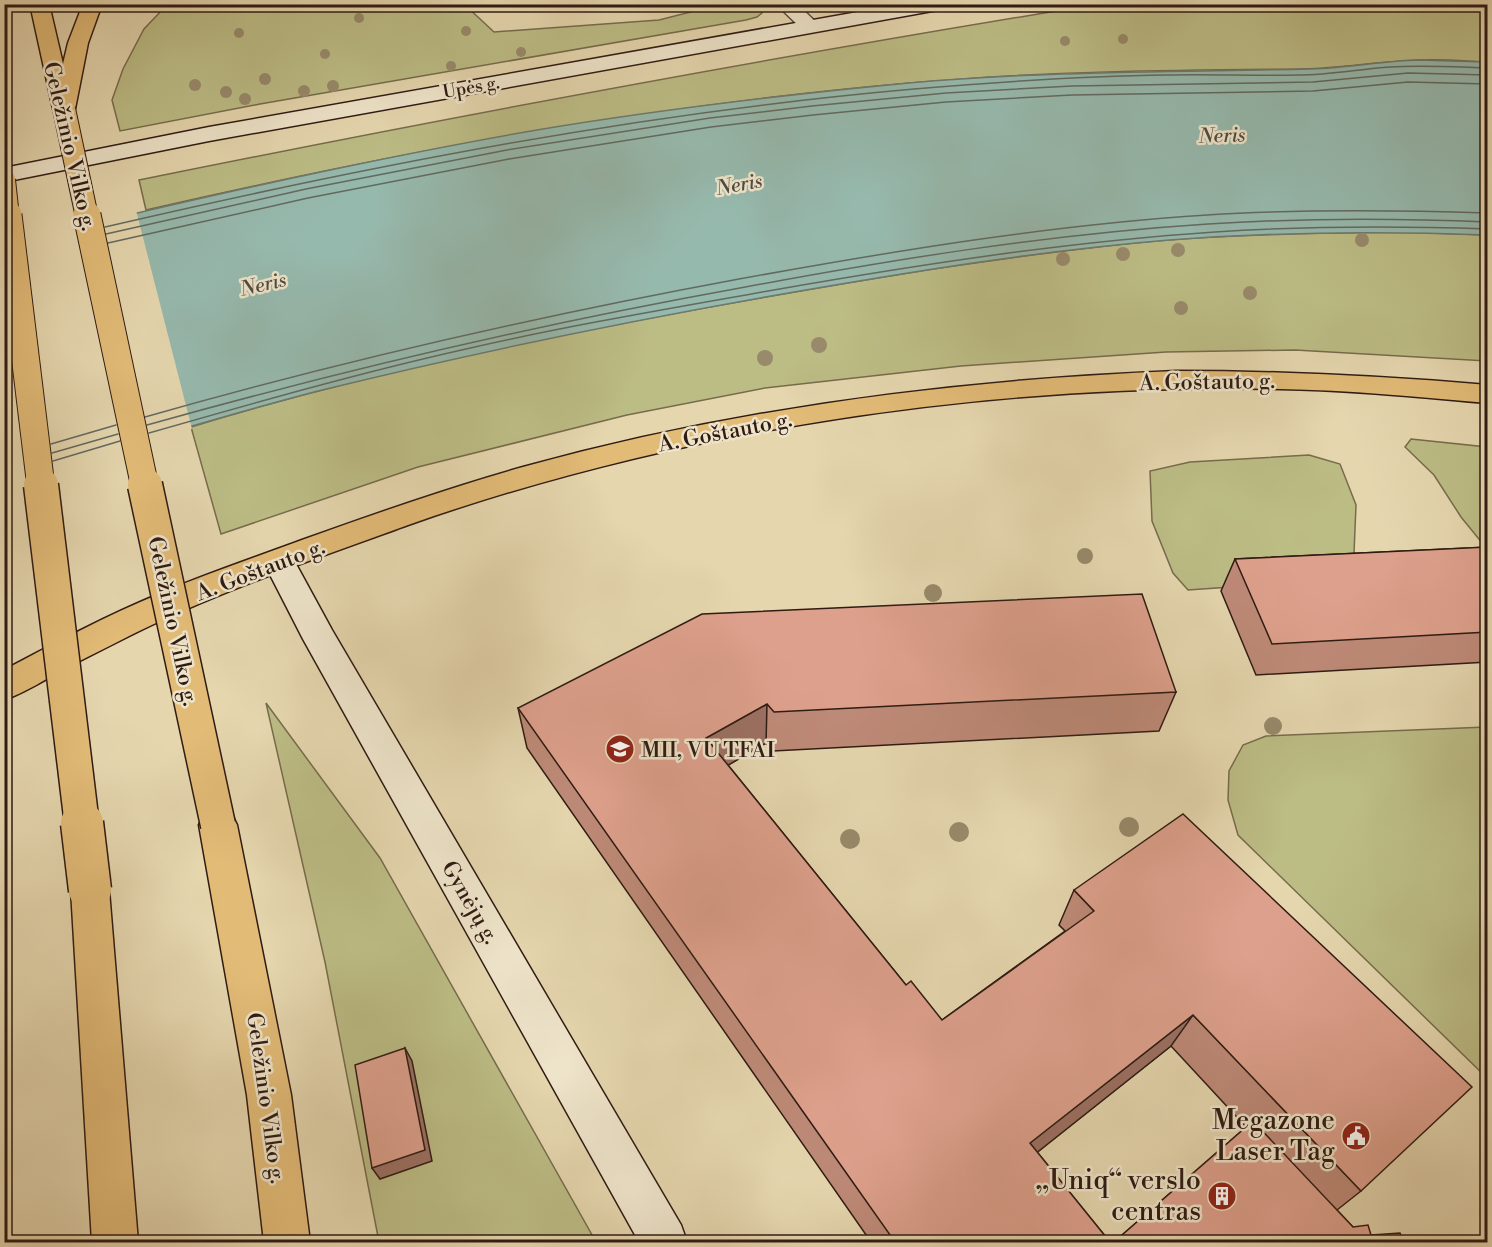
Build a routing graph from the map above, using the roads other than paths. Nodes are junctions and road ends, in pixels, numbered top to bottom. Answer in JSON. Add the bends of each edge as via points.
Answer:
{"nodes":[{"id":1,"x":39,"y":4,"type":"edge"},
{"id":2,"x":93,"y":4,"type":"edge"},
{"id":3,"x":785,"y":4,"type":"edge"},
{"id":4,"x":938,"y":4,"type":"edge"},
{"id":5,"x":811,"y":27,"type":"junction"},
{"id":6,"x":64,"y":108,"type":"junction"},
{"id":7,"x":4,"y":175,"type":"edge"},
{"id":8,"x":4,"y":180,"type":"edge"},
{"id":9,"x":1488,"y":394,"type":"edge"},
{"id":10,"x":279,"y":561,"type":"junction"},
{"id":11,"x":4,"y":686,"type":"edge"},
{"id":12,"x":116,"y":1242,"type":"edge"},
{"id":13,"x":287,"y":1242,"type":"edge"},
{"id":14,"x":664,"y":1242,"type":"edge"}],
"edges":[{"from":1,"to":6,"type":"main road","name":"Geležinio Vilko g."},
{"from":2,"to":6,"type":"main road","via":[[78,43]]},
{"from":3,"to":5,"type":"street"},
{"from":4,"to":5,"type":"street","name":"Upės g."},
{"from":5,"to":7,"type":"street","name":"Upės g.","via":[[208,134]]},
{"from":6,"to":13,"type":"main road","name":"Geležinio Vilko g.","bridge":true,"via":[[218,825],[268,1095]]},
{"from":8,"to":12,"type":"main road","bridge":true,"via":[[90,890]]},
{"from":9,"to":10,"type":"main road","name":"A. Goštauto g.","via":[[1352,382],[1164,381],[992,391],[843,408],[730,428],[505,482]]},
{"from":10,"to":11,"type":"main road","name":"A. Goštauto g.","via":[[157,608]]},
{"from":10,"to":14,"type":"street","name":"Gynėjų g."}]}
